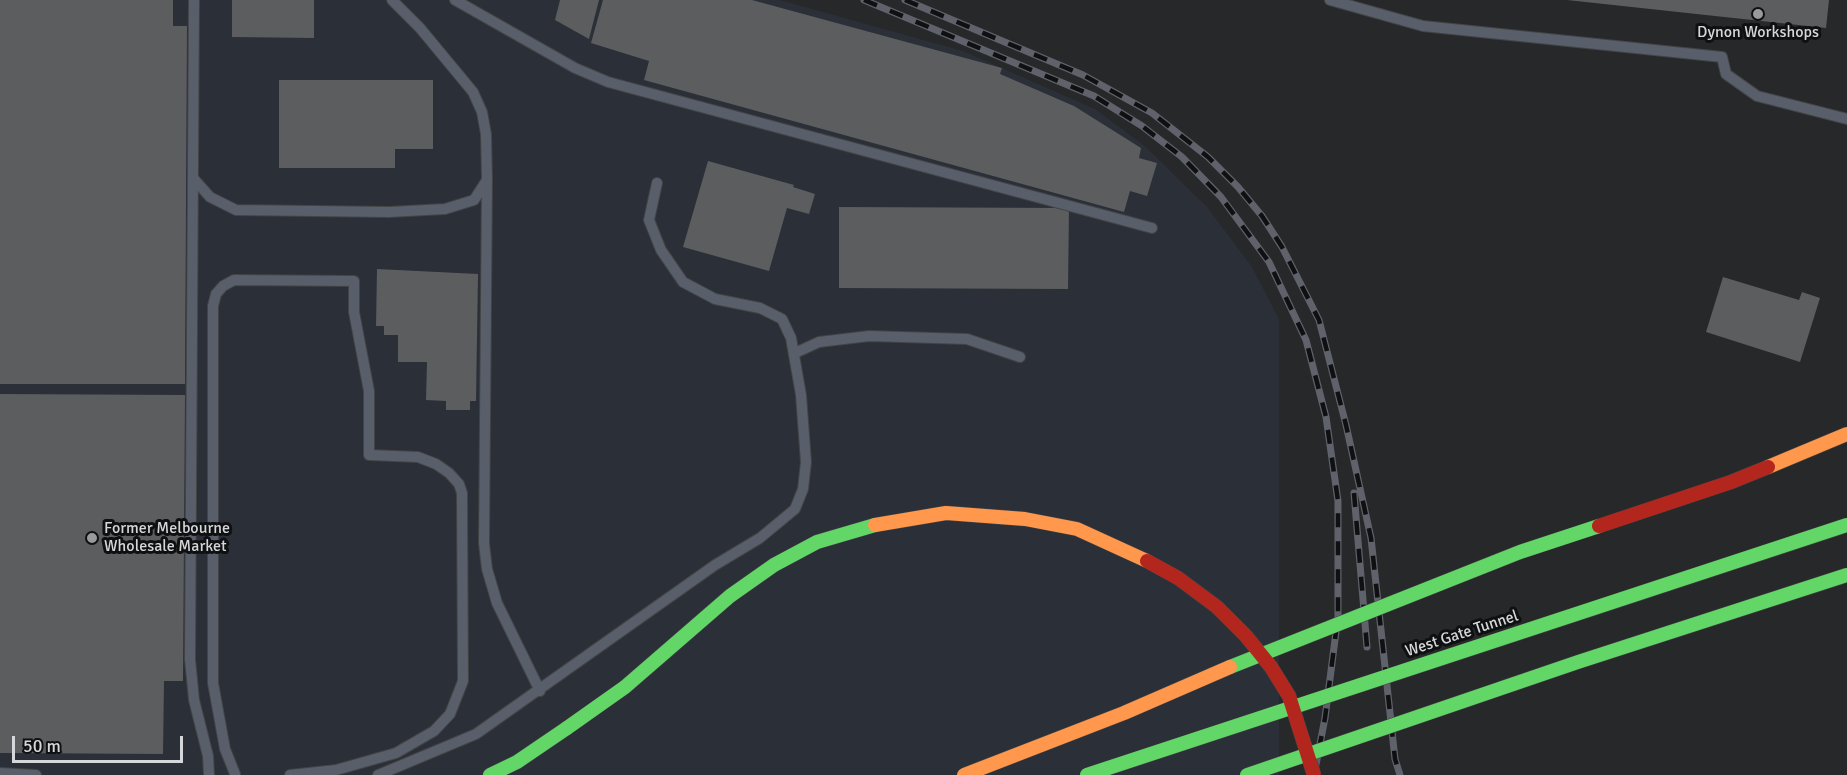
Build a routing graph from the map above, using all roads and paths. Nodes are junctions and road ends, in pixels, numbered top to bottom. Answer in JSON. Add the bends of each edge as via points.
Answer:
{"nodes":[{"id":1,"x":194,"y":0,"type":"edge"},
{"id":2,"x":392,"y":0,"type":"edge"},
{"id":3,"x":455,"y":0,"type":"edge"},
{"id":4,"x":1330,"y":0,"type":"edge"},
{"id":5,"x":1847,"y":119,"type":"edge"},
{"id":6,"x":193,"y":178,"type":"junction"},
{"id":7,"x":487,"y":180,"type":"junction"},
{"id":8,"x":657,"y":183,"type":"dead end"},
{"id":9,"x":1152,"y":228,"type":"dead end"},
{"id":10,"x":795,"y":353,"type":"junction"},
{"id":11,"x":1020,"y":357,"type":"dead end"},
{"id":12,"x":1847,"y":434,"type":"edge"},
{"id":13,"x":1847,"y":525,"type":"edge"},
{"id":14,"x":1847,"y":575,"type":"edge"},
{"id":15,"x":540,"y":691,"type":"junction"},
{"id":16,"x":0,"y":773,"type":"edge"},
{"id":17,"x":238,"y":774,"type":"edge"},
{"id":18,"x":36,"y":775,"type":"edge"},
{"id":19,"x":209,"y":775,"type":"edge"},
{"id":20,"x":223,"y":775,"type":"edge"},
{"id":21,"x":290,"y":775,"type":"edge"},
{"id":22,"x":378,"y":775,"type":"edge"},
{"id":23,"x":490,"y":775,"type":"edge"},
{"id":24,"x":964,"y":775,"type":"edge"},
{"id":25,"x":1087,"y":775,"type":"edge"},
{"id":26,"x":1247,"y":775,"type":"edge"},
{"id":27,"x":1314,"y":775,"type":"edge"}],
"edges":[{"from":1,"to":6,"type":"lane"},
{"from":2,"to":7,"type":"lane","via":[[473,92],[486,134]]},
{"from":3,"to":9,"type":"lane","via":[[575,68],[608,82]]},
{"from":4,"to":5,"type":"lane","via":[[1423,26],[1722,57],[1726,74],[1756,96]]},
{"from":6,"to":7,"type":"lane","via":[[210,197],[236,210],[389,212],[445,209],[474,200]]},
{"from":6,"to":19,"type":"lane","via":[[190,659]]},
{"from":7,"to":15,"type":"lane","via":[[484,543],[497,603]]},
{"from":8,"to":10,"type":"lane","via":[[649,220],[661,250],[683,282],[715,299],[760,308],[782,319]]},
{"from":10,"to":11,"type":"lane","via":[[819,342],[869,336],[967,339]]},
{"from":10,"to":15,"type":"lane","via":[[806,462],[803,489],[795,509],[760,538],[715,565]]},
{"from":12,"to":24,"type":"highway","bridge":true,"via":[[1731,482],[1509,556]]},
{"from":13,"to":25,"type":"highway","name":"West Gate Tunnel","bridge":true},
{"from":14,"to":26,"type":"highway","bridge":true},
{"from":15,"to":22,"type":"lane","via":[[476,734]]},
{"from":16,"to":18,"type":"lane"},
{"from":17,"to":20,"type":"lane"},
{"from":17,"to":21,"type":"lane","via":[[225,749],[213,682],[216,294],[234,280],[354,280],[354,312],[369,391],[369,455],[411,456],[436,464],[449,473],[462,493],[463,681],[450,714],[434,731],[396,753],[336,770]]},
{"from":23,"to":27,"type":"highway","bridge":true,"via":[[517,762],[625,687],[730,596],[774,565],[817,542],[856,529],[946,513],[1025,519],[1077,529],[1130,551],[1178,578],[1216,607],[1271,667],[1289,696]]}]}
